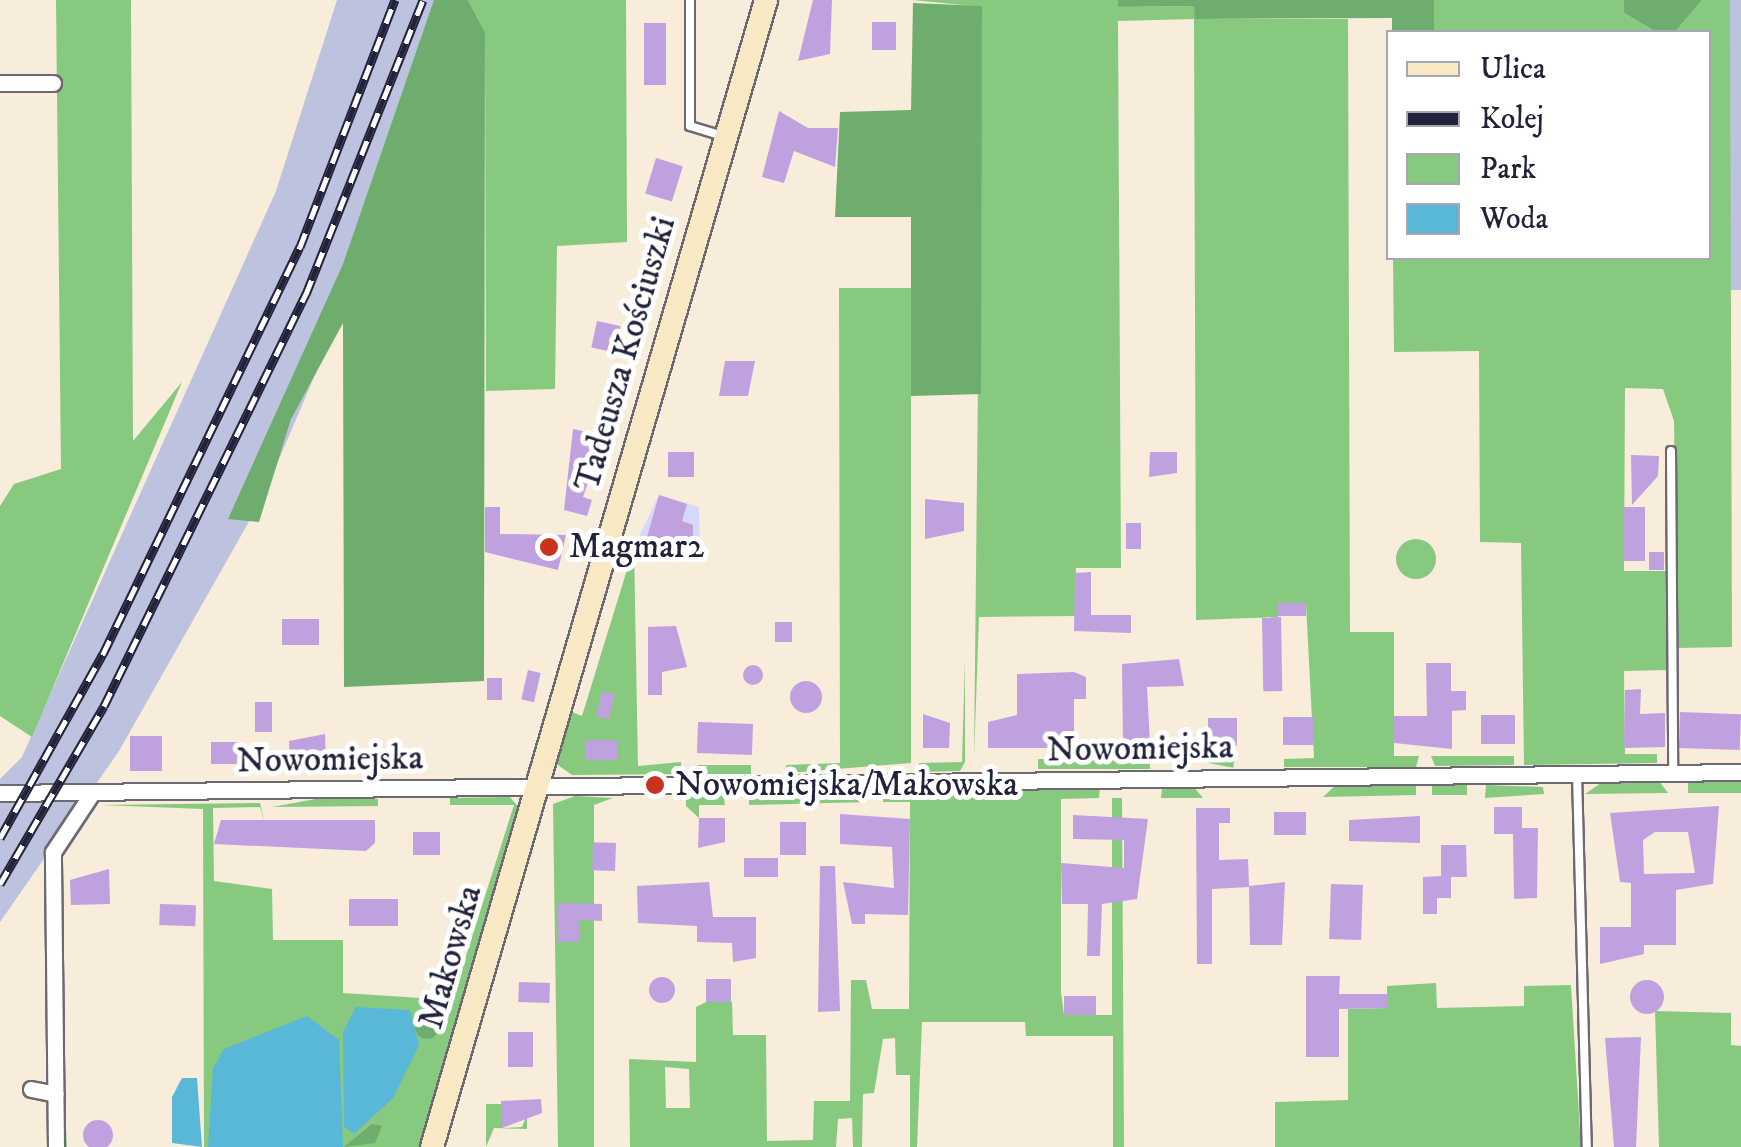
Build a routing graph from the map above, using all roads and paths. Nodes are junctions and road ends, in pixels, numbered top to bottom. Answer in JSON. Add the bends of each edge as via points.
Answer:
{"nodes":[{"id":1,"x":690,"y":0,"type":"edge"},
{"id":2,"x":766,"y":0,"type":"edge"},
{"id":3,"x":0,"y":83,"type":"edge"},
{"id":4,"x":53,"y":83,"type":"dead end"},
{"id":5,"x":726,"y":136,"type":"junction"},
{"id":6,"x":1671,"y":451,"type":"dead end"},
{"id":7,"x":1672,"y":772,"type":"junction"},
{"id":8,"x":1741,"y":772,"type":"edge"},
{"id":9,"x":1577,"y":774,"type":"junction"},
{"id":10,"x":537,"y":786,"type":"junction"},
{"id":11,"x":92,"y":792,"type":"junction"},
{"id":12,"x":0,"y":793,"type":"edge"},
{"id":13,"x":31,"y":1090,"type":"dead end"},
{"id":14,"x":56,"y":1094,"type":"junction"},
{"id":15,"x":56,"y":1147,"type":"edge"},
{"id":16,"x":432,"y":1147,"type":"edge"},
{"id":17,"x":1586,"y":1147,"type":"edge"}],
"edges":[{"from":1,"to":5,"type":"lane","via":[[690,126]]},
{"from":2,"to":5,"type":"street","name":"Tadeusza Kościuszki"},
{"from":3,"to":4,"type":"street"},
{"from":5,"to":10,"type":"street","name":"Tadeusza Kościuszki"},
{"from":6,"to":7,"type":"lane"},
{"from":7,"to":8,"type":"street","name":"Nowomiejska"},
{"from":7,"to":9,"type":"street","name":"Nowomiejska"},
{"from":9,"to":10,"type":"street","name":"Nowomiejska"},
{"from":9,"to":17,"type":"lane"},
{"from":10,"to":11,"type":"street","name":"Nowomiejska"},
{"from":10,"to":16,"type":"street","name":"Makowska"},
{"from":11,"to":12,"type":"street","name":"Nowomiejska"},
{"from":11,"to":14,"type":"street","via":[[52,860]]},
{"from":13,"to":14,"type":"street"},
{"from":14,"to":15,"type":"street"}]}
